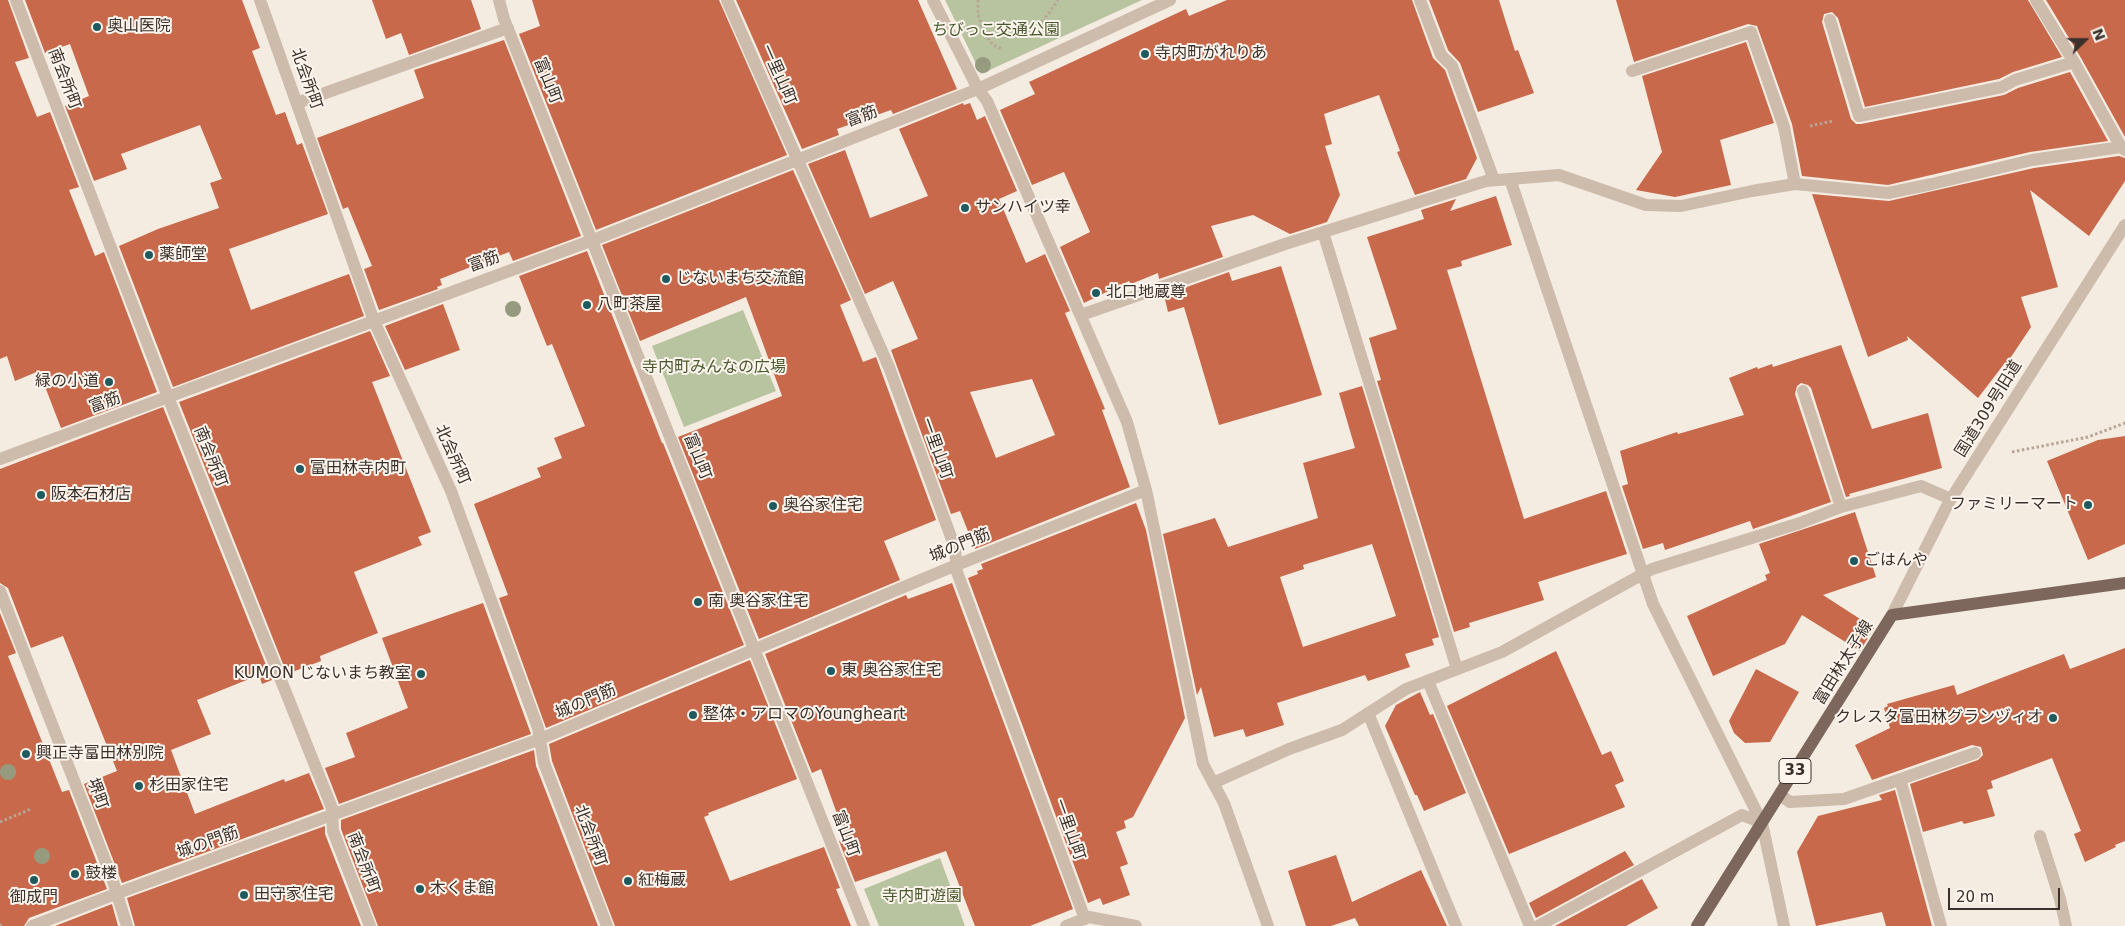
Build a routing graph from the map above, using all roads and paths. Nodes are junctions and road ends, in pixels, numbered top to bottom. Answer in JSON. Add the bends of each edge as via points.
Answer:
{"nodes":[{"id":1,"x":16,"y":0,"type":"edge"},
{"id":2,"x":260,"y":0,"type":"edge"},
{"id":3,"x":499,"y":0,"type":"edge"},
{"id":4,"x":727,"y":0,"type":"edge"},
{"id":5,"x":932,"y":0,"type":"edge"},
{"id":6,"x":978,"y":0,"type":"edge"},
{"id":7,"x":1058,"y":0,"type":"edge"},
{"id":8,"x":1170,"y":0,"type":"edge"},
{"id":9,"x":1420,"y":0,"type":"edge"},
{"id":10,"x":2036,"y":0,"type":"edge"},
{"id":11,"x":978,"y":14,"type":"dead end"},
{"id":12,"x":1830,"y":20,"type":"dead end"},
{"id":13,"x":508,"y":28,"type":"junction"},
{"id":14,"x":1032,"y":35,"type":"dead end"},
{"id":15,"x":2074,"y":62,"type":"junction"},
{"id":16,"x":1632,"y":71,"type":"dead end"},
{"id":17,"x":978,"y":89,"type":"junction"},
{"id":18,"x":297,"y":103,"type":"junction"},
{"id":19,"x":1858,"y":116,"type":"junction"},
{"id":20,"x":1785,"y":131,"type":"junction"},
{"id":21,"x":2123,"y":148,"type":"edge"},
{"id":22,"x":797,"y":160,"type":"junction"},
{"id":23,"x":1510,"y":179,"type":"junction"},
{"id":24,"x":1494,"y":180,"type":"junction"},
{"id":25,"x":1795,"y":184,"type":"junction"},
{"id":26,"x":2125,"y":225,"type":"edge"},
{"id":27,"x":1323,"y":232,"type":"junction"},
{"id":28,"x":593,"y":240,"type":"junction"},
{"id":29,"x":1081,"y":315,"type":"junction"},
{"id":30,"x":374,"y":320,"type":"junction"},
{"id":31,"x":1804,"y":391,"type":"dead end"},
{"id":32,"x":168,"y":397,"type":"junction"},
{"id":33,"x":2125,"y":423,"type":"edge"},
{"id":34,"x":0,"y":458,"type":"edge"},
{"id":35,"x":1977,"y":459,"type":"junction"},
{"id":36,"x":1146,"y":490,"type":"junction"},
{"id":37,"x":1951,"y":499,"type":"junction"},
{"id":38,"x":1841,"y":507,"type":"junction"},
{"id":39,"x":956,"y":565,"type":"junction"},
{"id":40,"x":1643,"y":574,"type":"junction"},
{"id":41,"x":2125,"y":583,"type":"edge"},
{"id":42,"x":0,"y":591,"type":"edge"},
{"id":43,"x":1892,"y":616,"type":"junction"},
{"id":44,"x":755,"y":648,"type":"junction"},
{"id":45,"x":1457,"y":669,"type":"junction"},
{"id":46,"x":1428,"y":680,"type":"junction"},
{"id":47,"x":1368,"y":713,"type":"junction"},
{"id":48,"x":540,"y":739,"type":"junction"},
{"id":49,"x":1975,"y":753,"type":"dead end"},
{"id":50,"x":1900,"y":779,"type":"junction"},
{"id":51,"x":1213,"y":784,"type":"junction"},
{"id":52,"x":1780,"y":795,"type":"junction"},
{"id":53,"x":31,"y":809,"type":"dead end"},
{"id":54,"x":332,"y":816,"type":"junction"},
{"id":55,"x":0,"y":822,"type":"edge"},
{"id":56,"x":1762,"y":823,"type":"junction"},
{"id":57,"x":2040,"y":836,"type":"dead end"},
{"id":58,"x":118,"y":893,"type":"junction"},
{"id":59,"x":1085,"y":919,"type":"junction"},
{"id":60,"x":32,"y":926,"type":"edge"},
{"id":61,"x":127,"y":926,"type":"edge"},
{"id":62,"x":370,"y":926,"type":"edge"},
{"id":63,"x":607,"y":926,"type":"edge"},
{"id":64,"x":864,"y":926,"type":"edge"},
{"id":65,"x":1066,"y":926,"type":"edge"},
{"id":66,"x":1136,"y":926,"type":"edge"},
{"id":67,"x":1268,"y":926,"type":"edge"},
{"id":68,"x":1456,"y":926,"type":"edge"},
{"id":69,"x":1530,"y":926,"type":"edge"},
{"id":70,"x":1538,"y":926,"type":"edge"},
{"id":71,"x":1697,"y":926,"type":"edge"},
{"id":72,"x":1784,"y":926,"type":"edge"},
{"id":73,"x":1941,"y":926,"type":"edge"},
{"id":74,"x":2066,"y":926,"type":"edge"}],
"edges":[{"from":1,"to":32,"type":"street","name":"南会所町"},
{"from":2,"to":18,"type":"street","name":"北会所町"},
{"from":3,"to":13,"type":"street","name":"富山町"},
{"from":4,"to":22,"type":"street","name":"一里山町"},
{"from":5,"to":17,"type":"street"},
{"from":6,"to":11,"type":"path"},
{"from":7,"to":14,"type":"path"},
{"from":8,"to":17,"type":"street","name":"富筋"},
{"from":9,"to":24,"type":"street","via":[[1442,55],[1452,66]]},
{"from":10,"to":15,"type":"street"},
{"from":12,"to":19,"type":"street"},
{"from":13,"to":18,"type":"street"},
{"from":13,"to":28,"type":"street","name":"富山町"},
{"from":15,"to":19,"type":"street","via":[[2002,87]]},
{"from":15,"to":21,"type":"street"},
{"from":16,"to":20,"type":"street","via":[[1751,32]]},
{"from":17,"to":22,"type":"street","name":"富筋"},
{"from":17,"to":29,"type":"street","via":[[987,101]]},
{"from":18,"to":30,"type":"street","name":"北会所町"},
{"from":19,"to":20,"type":"path"},
{"from":20,"to":25,"type":"street"},
{"from":21,"to":25,"type":"street","via":[[2032,160],[1888,192]]},
{"from":22,"to":28,"type":"street","name":"富筋"},
{"from":22,"to":39,"type":"street","name":"一里山町","via":[[888,367],[955,548]]},
{"from":23,"to":24,"type":"street"},
{"from":23,"to":25,"type":"street","via":[[1559,175],[1646,205],[1682,206]]},
{"from":23,"to":40,"type":"street"},
{"from":24,"to":27,"type":"street"},
{"from":26,"to":35,"type":"street","name":"国道309号旧道"},
{"from":27,"to":29,"type":"street"},
{"from":27,"to":45,"type":"street"},
{"from":28,"to":30,"type":"street","name":"富筋"},
{"from":28,"to":44,"type":"street","name":"富山町"},
{"from":29,"to":36,"type":"street","via":[[1127,422]]},
{"from":30,"to":32,"type":"street","name":"富筋"},
{"from":30,"to":48,"type":"street","name":"北会所町","via":[[451,491]]},
{"from":31,"to":38,"type":"street"},
{"from":32,"to":34,"type":"street","name":"富筋"},
{"from":32,"to":54,"type":"street","name":"南会所町","via":[[332,808]]},
{"from":33,"to":35,"type":"path","via":[[2088,437]]},
{"from":35,"to":37,"type":"street","name":"国道309号旧道"},
{"from":36,"to":39,"type":"street","name":"城の門筋"},
{"from":36,"to":51,"type":"street","via":[[1202,764]]},
{"from":37,"to":38,"type":"street","via":[[1921,486]]},
{"from":37,"to":43,"type":"street","name":"国道309号旧道"},
{"from":38,"to":40,"type":"street"},
{"from":39,"to":44,"type":"street","name":"城の門筋"},
{"from":39,"to":59,"type":"street","name":"一里山町"},
{"from":40,"to":45,"type":"street","via":[[1502,652]]},
{"from":40,"to":56,"type":"street","via":[[1653,604]]},
{"from":41,"to":43,"type":"main road","name":"富田林太子線"},
{"from":42,"to":58,"type":"street","name":"堺町"},
{"from":43,"to":52,"type":"main road","name":"富田林太子線","number":"33"},
{"from":44,"to":48,"type":"street","name":"城の門筋"},
{"from":44,"to":64,"type":"street","name":"富山町"},
{"from":45,"to":46,"type":"street"},
{"from":46,"to":47,"type":"street","via":[[1406,689]]},
{"from":46,"to":69,"type":"street"},
{"from":47,"to":51,"type":"street","via":[[1342,730]]},
{"from":47,"to":68,"type":"street"},
{"from":48,"to":54,"type":"street","name":"城の門筋"},
{"from":48,"to":63,"type":"street","name":"北会所町","via":[[544,762]]},
{"from":49,"to":50,"type":"street"},
{"from":50,"to":52,"type":"street","via":[[1844,799],[1790,802]]},
{"from":50,"to":73,"type":"street"},
{"from":51,"to":67,"type":"street","via":[[1224,803]]},
{"from":52,"to":56,"type":"main road","name":"富田林太子線","number":"33"},
{"from":53,"to":55,"type":"path"},
{"from":54,"to":58,"type":"street","name":"城の門筋"},
{"from":54,"to":62,"type":"street","name":"南会所町","via":[[333,831]]},
{"from":56,"to":70,"type":"street","via":[[1742,815]]},
{"from":56,"to":71,"type":"main road","name":"富田林太子線","number":"33"},
{"from":56,"to":72,"type":"street"},
{"from":57,"to":74,"type":"street"},
{"from":58,"to":60,"type":"street","name":"城の門筋"},
{"from":58,"to":61,"type":"street","name":"堺町"},
{"from":59,"to":65,"type":"street"},
{"from":59,"to":66,"type":"street","via":[[1089,917]]}]}
